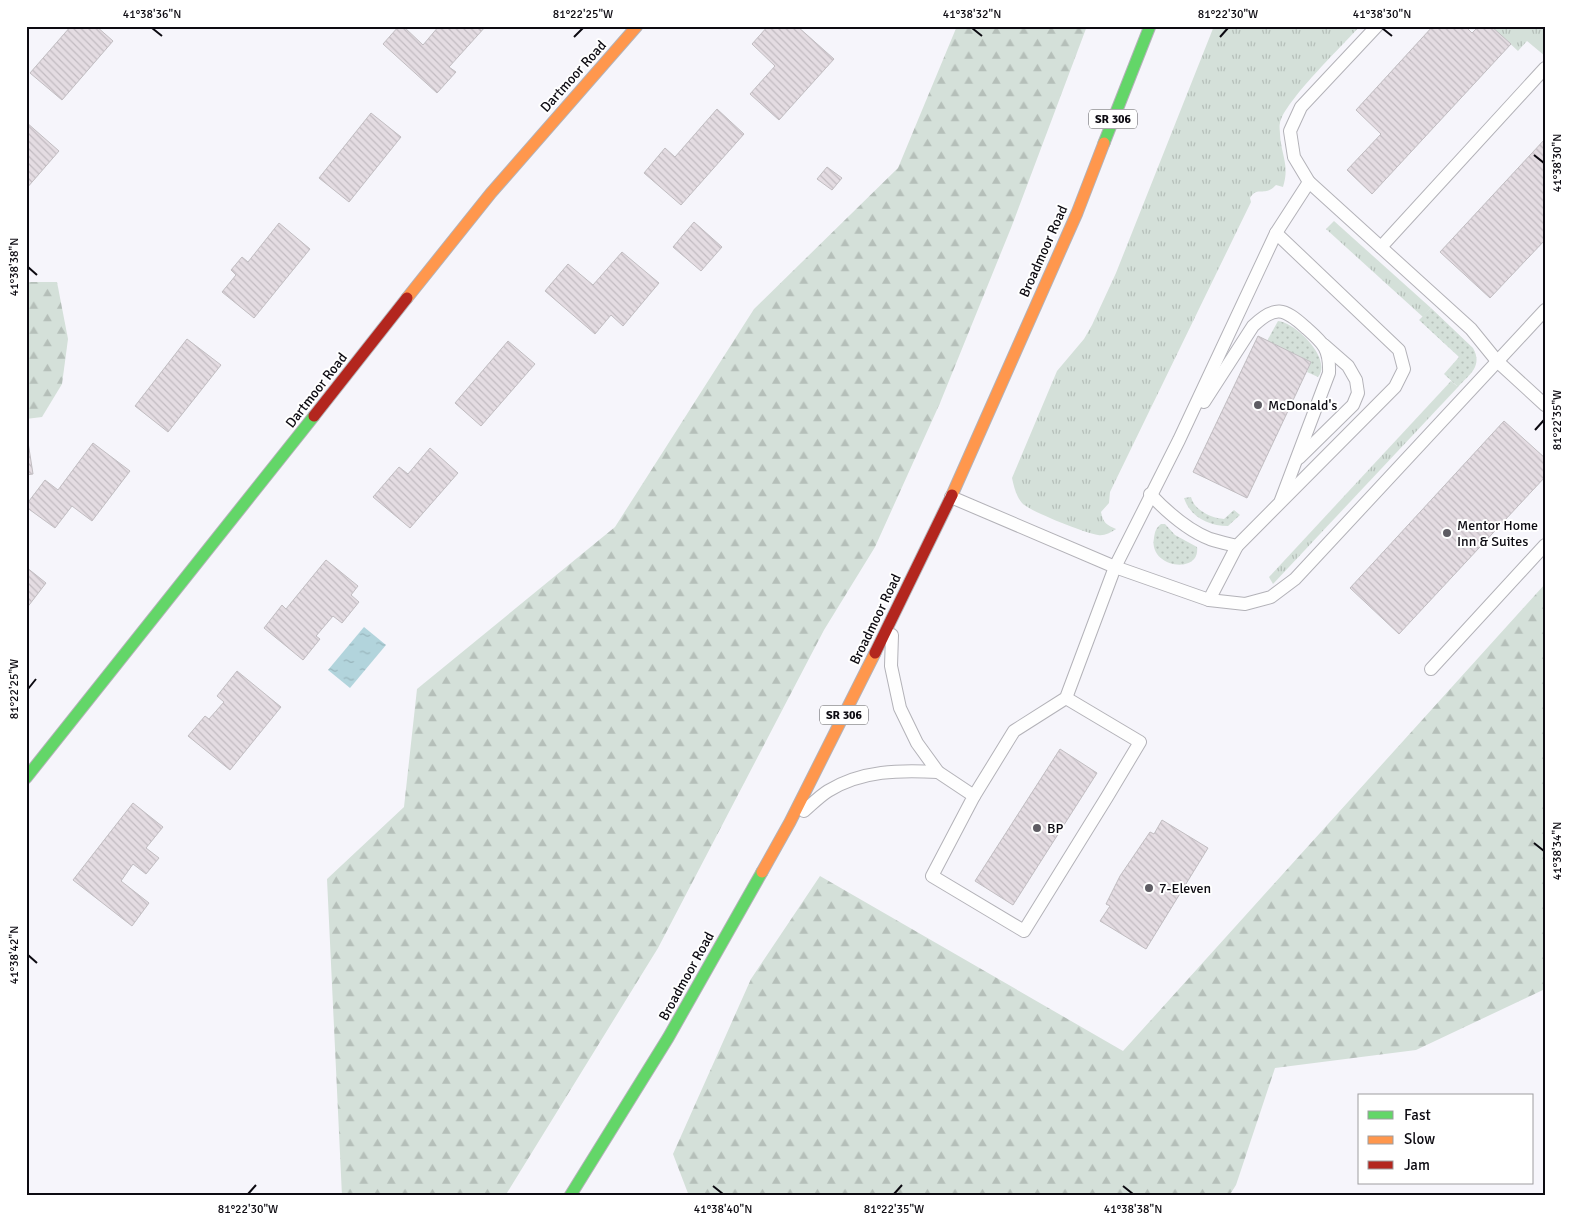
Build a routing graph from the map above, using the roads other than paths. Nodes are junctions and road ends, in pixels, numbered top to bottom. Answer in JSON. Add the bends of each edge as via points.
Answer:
{"nodes":[{"id":1,"x":637,"y":26,"type":"edge"},
{"id":2,"x":1150,"y":26,"type":"edge"},
{"id":3,"x":1377,"y":26,"type":"edge"},
{"id":4,"x":1545,"y":68,"type":"edge"},
{"id":5,"x":1309,"y":182,"type":"junction"},
{"id":6,"x":1276,"y":233,"type":"junction"},
{"id":7,"x":1381,"y":247,"type":"junction"},
{"id":8,"x":1545,"y":310,"type":"edge"},
{"id":9,"x":1324,"y":344,"type":"junction"},
{"id":10,"x":1497,"y":361,"type":"junction"},
{"id":11,"x":1545,"y":405,"type":"edge"},
{"id":12,"x":1179,"y":440,"type":"junction"},
{"id":13,"x":1295,"y":462,"type":"junction"},
{"id":14,"x":1150,"y":494,"type":"junction"},
{"id":15,"x":951,"y":497,"type":"junction"},
{"id":16,"x":1279,"y":504,"type":"junction"},
{"id":17,"x":1238,"y":546,"type":"junction"},
{"id":18,"x":1545,"y":546,"type":"edge"},
{"id":19,"x":1115,"y":567,"type":"junction"},
{"id":20,"x":1209,"y":600,"type":"junction"},
{"id":21,"x":893,"y":617,"type":"junction"},
{"id":22,"x":1431,"y":669,"type":"dead end"},
{"id":23,"x":1066,"y":698,"type":"junction"},
{"id":24,"x":938,"y":772,"type":"junction"},
{"id":25,"x":26,"y":778,"type":"edge"},
{"id":26,"x":974,"y":796,"type":"junction"},
{"id":27,"x":790,"y":822,"type":"junction"},
{"id":28,"x":570,"y":1196,"type":"edge"}],
"edges":[{"from":1,"to":25,"type":"main road","name":"Dartmoor Road","via":[[491,193]]},
{"from":2,"to":15,"type":"main road","name":"Broadmoor Road","number":"SR 306","via":[[1077,213]]},
{"from":3,"to":5,"type":"lane","via":[[1301,107],[1290,131],[1294,157]]},
{"from":4,"to":7,"type":"lane"},
{"from":5,"to":6,"type":"lane"},
{"from":5,"to":7,"type":"lane"},
{"from":6,"to":12,"type":"lane"},
{"from":6,"to":16,"type":"lane","via":[[1399,350],[1404,369],[1395,388]]},
{"from":7,"to":10,"type":"lane","via":[[1470,329]]},
{"from":8,"to":10,"type":"lane"},
{"from":9,"to":12,"type":"lane","via":[[1292,315],[1276,312],[1262,318],[1253,326]]},
{"from":9,"to":13,"type":"lane","via":[[1329,373]]},
{"from":9,"to":13,"type":"lane","via":[[1348,366],[1356,380],[1358,393],[1353,405]]},
{"from":10,"to":11,"type":"lane"},
{"from":10,"to":20,"type":"lane","via":[[1295,579],[1271,597],[1246,604]]},
{"from":12,"to":14,"type":"lane"},
{"from":13,"to":16,"type":"lane"},
{"from":14,"to":17,"type":"lane","via":[[1172,516],[1193,530],[1209,539]]},
{"from":14,"to":19,"type":"lane"},
{"from":15,"to":19,"type":"lane"},
{"from":15,"to":21,"type":"main road","name":"Broadmoor Road","number":"SR 306"},
{"from":16,"to":17,"type":"lane"},
{"from":17,"to":20,"type":"lane"},
{"from":18,"to":22,"type":"lane"},
{"from":19,"to":20,"type":"lane"},
{"from":19,"to":23,"type":"lane"},
{"from":21,"to":24,"type":"lane","via":[[891,666],[900,708],[917,742]]},
{"from":21,"to":27,"type":"main road","name":"Broadmoor Road","number":"SR 306"},
{"from":23,"to":26,"type":"lane","via":[[1014,731]]},
{"from":23,"to":26,"type":"lane","via":[[1140,742],[1024,931],[932,876]]},
{"from":24,"to":26,"type":"lane"},
{"from":24,"to":27,"type":"lane","via":[[900,770],[863,775],[828,791]]},
{"from":27,"to":28,"type":"main road","name":"Broadmoor Road","number":"SR 306","via":[[668,1038]]}]}
